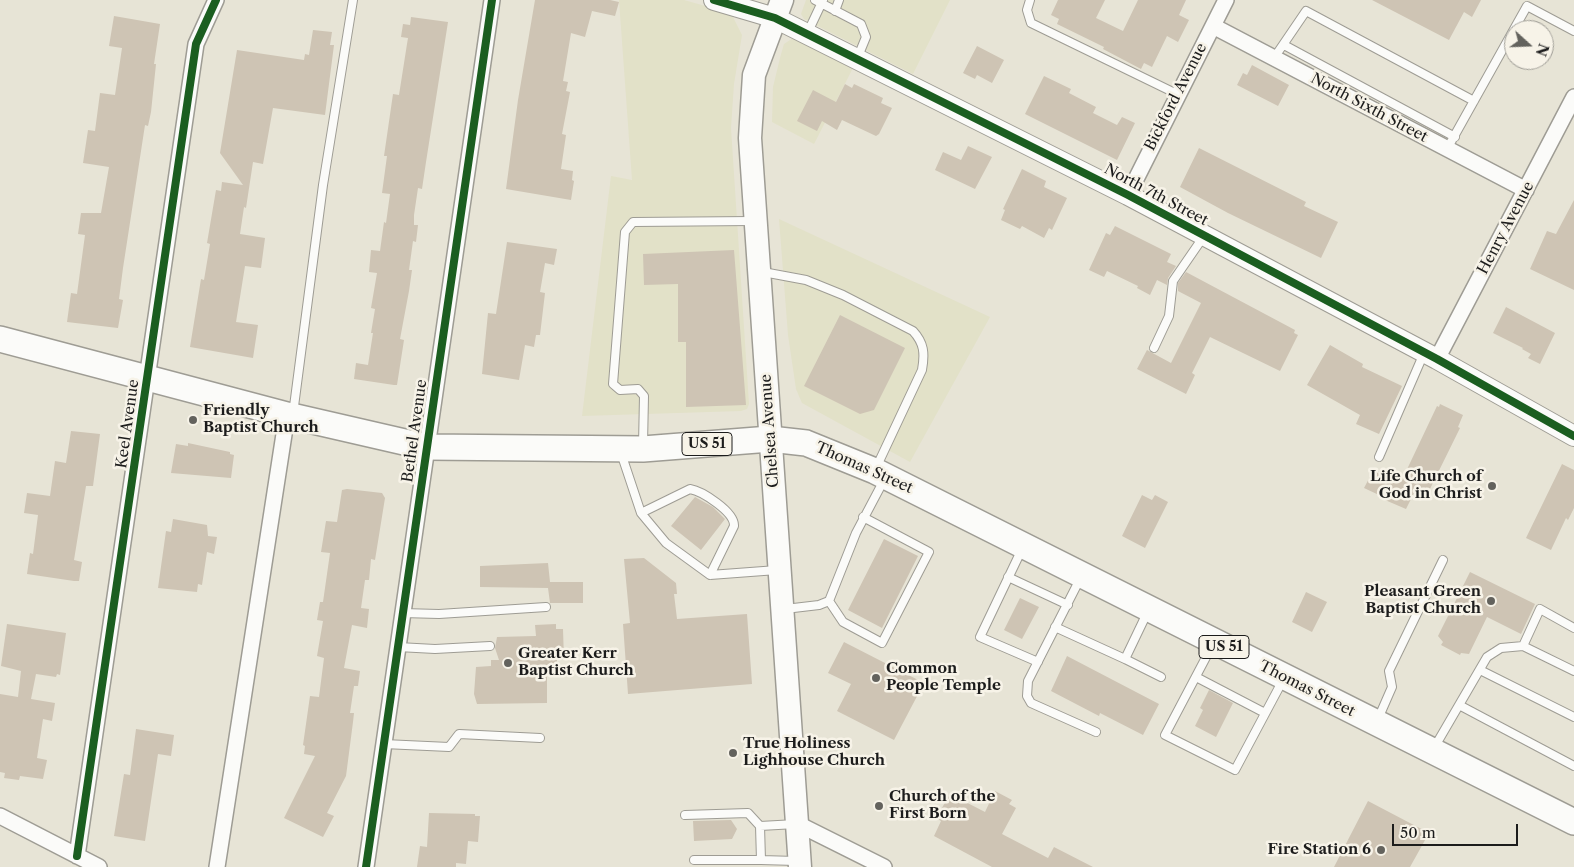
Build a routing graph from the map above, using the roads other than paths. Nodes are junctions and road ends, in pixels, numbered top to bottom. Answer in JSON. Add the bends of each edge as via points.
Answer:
{"nodes":[{"id":1,"x":216,"y":0,"type":"edge"},
{"id":2,"x":354,"y":0,"type":"edge"},
{"id":3,"x":492,"y":0,"type":"edge"},
{"id":4,"x":714,"y":0,"type":"edge"},
{"id":5,"x":839,"y":0,"type":"edge"},
{"id":6,"x":1030,"y":0,"type":"edge"},
{"id":7,"x":1226,"y":0,"type":"edge"},
{"id":8,"x":820,"y":1,"type":"edge"},
{"id":9,"x":778,"y":9,"type":"edge"},
{"id":10,"x":835,"y":11,"type":"junction"},
{"id":11,"x":1213,"y":26,"type":"junction"},
{"id":12,"x":1574,"y":31,"type":"edge"},
{"id":13,"x":807,"y":34,"type":"junction"},
{"id":14,"x":1284,"y":45,"type":"junction"},
{"id":15,"x":1274,"y":58,"type":"junction"},
{"id":16,"x":857,"y":59,"type":"junction"},
{"id":17,"x":1177,"y":94,"type":"junction"},
{"id":18,"x":1574,"y":98,"type":"edge"},
{"id":19,"x":1474,"y":101,"type":"junction"},
{"id":20,"x":1451,"y":143,"type":"junction"},
{"id":21,"x":1526,"y":190,"type":"junction"},
{"id":22,"x":1128,"y":195,"type":"junction"},
{"id":23,"x":755,"y":221,"type":"junction"},
{"id":24,"x":1204,"y":236,"type":"junction"},
{"id":25,"x":758,"y":271,"type":"junction"},
{"id":26,"x":0,"y":339,"type":"edge"},
{"id":27,"x":1154,"y":348,"type":"dead end"},
{"id":28,"x":1431,"y":356,"type":"junction"},
{"id":29,"x":148,"y":380,"type":"junction"},
{"id":30,"x":290,"y":416,"type":"junction"},
{"id":31,"x":1574,"y":436,"type":"edge"},
{"id":32,"x":770,"y":439,"type":"junction"},
{"id":33,"x":426,"y":446,"type":"junction"},
{"id":34,"x":631,"y":449,"type":"junction"},
{"id":35,"x":1379,"y":457,"type":"dead end"},
{"id":36,"x":881,"y":474,"type":"junction"},
{"id":37,"x":641,"y":513,"type":"junction"},
{"id":38,"x":863,"y":517,"type":"junction"},
{"id":39,"x":1023,"y":546,"type":"junction"},
{"id":40,"x":1443,"y":560,"type":"dead end"},
{"id":41,"x":779,"y":570,"type":"junction"},
{"id":42,"x":710,"y":575,"type":"junction"},
{"id":43,"x":1082,"y":575,"type":"junction"},
{"id":44,"x":1008,"y":577,"type":"junction"},
{"id":45,"x":829,"y":601,"type":"junction"},
{"id":46,"x":1068,"y":605,"type":"junction"},
{"id":47,"x":546,"y":607,"type":"dead end"},
{"id":48,"x":782,"y":609,"type":"junction"},
{"id":49,"x":1149,"y":609,"type":"junction"},
{"id":50,"x":402,"y":613,"type":"junction"},
{"id":51,"x":1055,"y":627,"type":"junction"},
{"id":52,"x":1574,"y":628,"type":"edge"},
{"id":53,"x":1214,"y":642,"type":"junction"},
{"id":54,"x":490,"y":646,"type":"dead end"},
{"id":55,"x":1524,"y":646,"type":"junction"},
{"id":56,"x":398,"y":647,"type":"junction"},
{"id":57,"x":1125,"y":660,"type":"junction"},
{"id":58,"x":1038,"y":662,"type":"junction"},
{"id":59,"x":1480,"y":670,"type":"junction"},
{"id":60,"x":1574,"y":672,"type":"edge"},
{"id":61,"x":1161,"y":677,"type":"dead end"},
{"id":62,"x":1196,"y":677,"type":"junction"},
{"id":63,"x":1284,"y":677,"type":"junction"},
{"id":64,"x":1459,"y":705,"type":"junction"},
{"id":65,"x":1265,"y":713,"type":"junction"},
{"id":66,"x":1574,"y":717,"type":"edge"},
{"id":67,"x":1375,"y":724,"type":"junction"},
{"id":68,"x":1096,"y":732,"type":"dead end"},
{"id":69,"x":540,"y":738,"type":"dead end"},
{"id":70,"x":384,"y":744,"type":"junction"},
{"id":71,"x":1432,"y":752,"type":"junction"},
{"id":72,"x":1574,"y":766,"type":"edge"},
{"id":73,"x":684,"y":815,"type":"dead end"},
{"id":74,"x":0,"y":816,"type":"edge"},
{"id":75,"x":1574,"y":822,"type":"edge"},
{"id":76,"x":798,"y":824,"type":"junction"},
{"id":77,"x":760,"y":826,"type":"junction"},
{"id":78,"x":77,"y":856,"type":"junction"},
{"id":79,"x":694,"y":860,"type":"dead end"},
{"id":80,"x":761,"y":860,"type":"junction"},
{"id":81,"x":800,"y":864,"type":"edge"},
{"id":82,"x":99,"y":867,"type":"edge"},
{"id":83,"x":217,"y":867,"type":"edge"},
{"id":84,"x":366,"y":867,"type":"edge"},
{"id":85,"x":884,"y":867,"type":"edge"}],
"edges":[{"from":1,"to":29,"type":"street","name":"Keel Avenue","via":[[196,44]]},
{"from":2,"to":30,"type":"lane","via":[[323,185]]},
{"from":3,"to":33,"type":"street","name":"Bethel Avenue"},
{"from":4,"to":9,"type":"street","name":"North 7th Street"},
{"from":5,"to":10,"type":"lane"},
{"from":6,"to":17,"type":"lane","via":[[1027,10],[1031,22]]},
{"from":7,"to":11,"type":"street","name":"Bickford Avenue"},
{"from":8,"to":10,"type":"lane"},
{"from":8,"to":13,"type":"lane"},
{"from":9,"to":13,"type":"street","name":"North 7th Street"},
{"from":9,"to":23,"type":"main road","name":"Chelsea Avenue","via":[[754,75],[750,138]]},
{"from":10,"to":16,"type":"lane","via":[[861,24],[866,37]]},
{"from":11,"to":15,"type":"street","name":"North Sixth Street"},
{"from":11,"to":17,"type":"street","name":"Bickford Avenue"},
{"from":12,"to":19,"type":"lane","via":[[1527,6]]},
{"from":13,"to":16,"type":"street","name":"North 7th Street"},
{"from":14,"to":15,"type":"lane"},
{"from":14,"to":19,"type":"lane","via":[[1306,11]]},
{"from":14,"to":20,"type":"lane"},
{"from":15,"to":20,"type":"street","name":"North Sixth Street"},
{"from":16,"to":22,"type":"street","name":"North 7th Street"},
{"from":17,"to":22,"type":"street","name":"Bickford Avenue"},
{"from":18,"to":21,"type":"street","name":"Henry Avenue"},
{"from":19,"to":20,"type":"lane"},
{"from":20,"to":21,"type":"street","name":"North Sixth Street"},
{"from":21,"to":28,"type":"street","name":"Henry Avenue"},
{"from":22,"to":24,"type":"street","name":"North 7th Street"},
{"from":23,"to":25,"type":"main road","name":"Chelsea Avenue"},
{"from":23,"to":34,"type":"lane","via":[[633,222],[625,232],[613,384],[620,390],[638,389],[644,396]]},
{"from":24,"to":27,"type":"lane","via":[[1173,282],[1169,316]]},
{"from":24,"to":28,"type":"street","name":"North 7th Street"},
{"from":25,"to":32,"type":"main road","name":"Chelsea Avenue"},
{"from":25,"to":36,"type":"lane","via":[[806,280],[842,295],[912,331],[920,339],[924,356],[922,370]]},
{"from":26,"to":29,"type":"main road","name":"Thomas Street","number":"US 51"},
{"from":28,"to":31,"type":"street","name":"North 7th Street"},
{"from":28,"to":35,"type":"lane"},
{"from":29,"to":30,"type":"main road","name":"Thomas Street","number":"US 51"},
{"from":29,"to":78,"type":"street","name":"Keel Avenue"},
{"from":30,"to":33,"type":"main road","name":"Thomas Street","number":"US 51"},
{"from":30,"to":83,"type":"street"},
{"from":32,"to":34,"type":"main road","name":"Thomas Street","number":"US 51"},
{"from":32,"to":36,"type":"main road","name":"Thomas Street","number":"US 51","via":[[806,443]]},
{"from":32,"to":41,"type":"main road","name":"Chelsea Avenue"},
{"from":33,"to":34,"type":"main road","name":"Thomas Street","number":"US 51"},
{"from":33,"to":50,"type":"street","name":"Bethel Avenue"},
{"from":34,"to":37,"type":"lane"},
{"from":36,"to":38,"type":"lane"},
{"from":36,"to":39,"type":"main road","name":"Thomas Street","number":"US 51"},
{"from":37,"to":42,"type":"lane","via":[[666,543]]},
{"from":37,"to":42,"type":"lane","via":[[690,489],[730,514],[734,526]]},
{"from":38,"to":45,"type":"lane"},
{"from":38,"to":45,"type":"lane","via":[[929,552],[882,643],[843,622]]},
{"from":39,"to":43,"type":"main road","name":"Thomas Street","number":"US 51"},
{"from":39,"to":44,"type":"lane"},
{"from":40,"to":67,"type":"lane","via":[[1389,671],[1392,687]]},
{"from":41,"to":42,"type":"lane"},
{"from":41,"to":48,"type":"main road","name":"Chelsea Avenue"},
{"from":43,"to":46,"type":"lane"},
{"from":43,"to":49,"type":"main road","name":"Thomas Street","number":"US 51"},
{"from":44,"to":46,"type":"lane"},
{"from":44,"to":58,"type":"lane","via":[[980,637]]},
{"from":45,"to":48,"type":"lane","via":[[819,606]]},
{"from":46,"to":51,"type":"lane"},
{"from":47,"to":50,"type":"lane","via":[[439,614]]},
{"from":48,"to":76,"type":"main road","name":"Chelsea Avenue"},
{"from":49,"to":53,"type":"main road","name":"Thomas Street","number":"US 51"},
{"from":49,"to":57,"type":"lane"},
{"from":50,"to":56,"type":"street","name":"Bethel Avenue"},
{"from":51,"to":57,"type":"lane"},
{"from":51,"to":58,"type":"lane"},
{"from":52,"to":55,"type":"lane","via":[[1540,609]]},
{"from":53,"to":62,"type":"lane"},
{"from":53,"to":63,"type":"main road","name":"Thomas Street","number":"US 51"},
{"from":54,"to":56,"type":"lane"},
{"from":55,"to":59,"type":"lane","via":[[1501,648],[1487,657]]},
{"from":55,"to":60,"type":"lane"},
{"from":56,"to":70,"type":"street","name":"Bethel Avenue"},
{"from":57,"to":61,"type":"lane"},
{"from":58,"to":68,"type":"lane","via":[[1028,681],[1027,696],[1031,703]]},
{"from":59,"to":64,"type":"lane"},
{"from":59,"to":66,"type":"lane"},
{"from":62,"to":65,"type":"lane"},
{"from":62,"to":65,"type":"lane","via":[[1165,735],[1235,770]]},
{"from":63,"to":65,"type":"lane"},
{"from":63,"to":67,"type":"main road","name":"Thomas Street","number":"US 51"},
{"from":64,"to":71,"type":"lane"},
{"from":64,"to":72,"type":"lane"},
{"from":67,"to":71,"type":"main road","name":"Thomas Street","number":"US 51"},
{"from":69,"to":70,"type":"lane","via":[[458,734],[450,747]]},
{"from":70,"to":84,"type":"street","name":"Bethel Avenue"},
{"from":71,"to":75,"type":"main road","name":"Thomas Street","number":"US 51"},
{"from":73,"to":77,"type":"lane","via":[[748,813]]},
{"from":74,"to":78,"type":"street"},
{"from":76,"to":77,"type":"lane"},
{"from":76,"to":81,"type":"main road","name":"Chelsea Avenue"},
{"from":76,"to":85,"type":"street"},
{"from":77,"to":80,"type":"lane"},
{"from":78,"to":82,"type":"street"},
{"from":79,"to":80,"type":"lane"},
{"from":80,"to":81,"type":"lane"}]}
